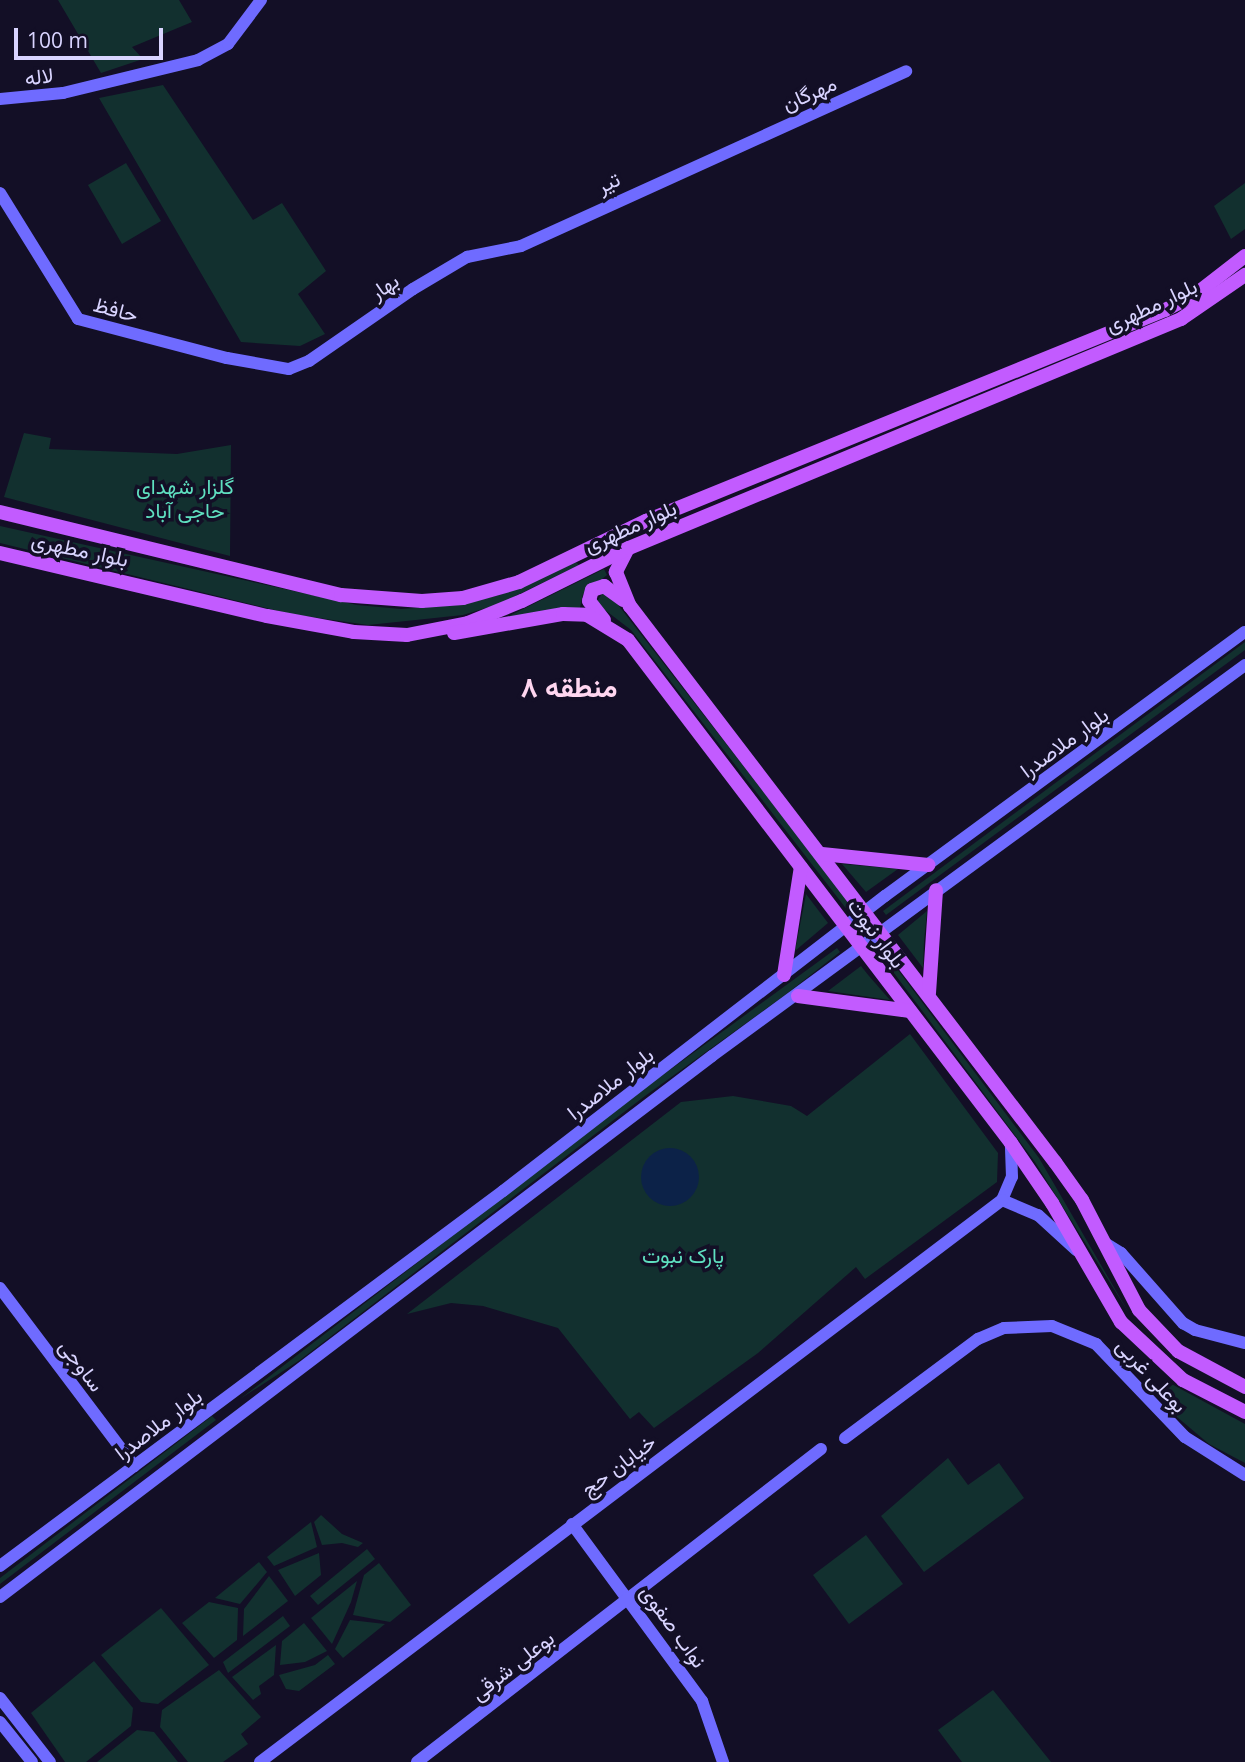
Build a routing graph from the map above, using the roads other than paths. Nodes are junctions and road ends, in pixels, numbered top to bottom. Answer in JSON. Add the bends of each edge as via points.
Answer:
{"nodes":[{"id":1,"x":261,"y":0,"type":"edge"},
{"id":2,"x":906,"y":71,"type":"dead end"},
{"id":3,"x":0,"y":99,"type":"edge"},
{"id":4,"x":726,"y":150,"type":"joint"},
{"id":5,"x":0,"y":193,"type":"edge"},
{"id":6,"x":508,"y":250,"type":"joint"},
{"id":7,"x":1245,"y":256,"type":"edge"},
{"id":8,"x":1245,"y":275,"type":"edge"},
{"id":9,"x":289,"y":369,"type":"joint"},
{"id":10,"x":0,"y":512,"type":"edge"},
{"id":11,"x":629,"y":548,"type":"junction"},
{"id":12,"x":0,"y":553,"type":"edge"},
{"id":13,"x":630,"y":606,"type":"junction"},
{"id":14,"x":607,"y":624,"type":"junction"},
{"id":15,"x":1245,"y":632,"type":"edge"},
{"id":16,"x":407,"y":635,"type":"junction"},
{"id":17,"x":1245,"y":665,"type":"edge"},
{"id":18,"x":822,"y":854,"type":"junction"},
{"id":19,"x":928,"y":865,"type":"junction"},
{"id":20,"x":801,"y":867,"type":"junction"},
{"id":21,"x":936,"y":890,"type":"junction"},
{"id":22,"x":862,"y":906,"type":"junction"},
{"id":23,"x":842,"y":921,"type":"junction"},
{"id":24,"x":882,"y":933,"type":"junction"},
{"id":25,"x":862,"y":948,"type":"junction"},
{"id":26,"x":893,"y":948,"type":"junction"},
{"id":27,"x":874,"y":964,"type":"junction"},
{"id":28,"x":784,"y":975,"type":"junction"},
{"id":29,"x":929,"y":993,"type":"junction"},
{"id":30,"x":798,"y":996,"type":"junction"},
{"id":31,"x":910,"y":1011,"type":"junction"},
{"id":32,"x":1011,"y":1143,"type":"junction"},
{"id":33,"x":1002,"y":1200,"type":"junction"},
{"id":34,"x":1105,"y":1243,"type":"junction"},
{"id":35,"x":1080,"y":1255,"type":"junction"},
{"id":36,"x":0,"y":1288,"type":"edge"},
{"id":37,"x":1139,"y":1310,"type":"junction"},
{"id":38,"x":1121,"y":1322,"type":"junction"},
{"id":39,"x":1154,"y":1326,"type":"junction"},
{"id":40,"x":1138,"y":1340,"type":"junction"},
{"id":41,"x":1245,"y":1343,"type":"edge"},
{"id":42,"x":1245,"y":1387,"type":"edge"},
{"id":43,"x":221,"y":1401,"type":"junction"},
{"id":44,"x":1245,"y":1412,"type":"edge"},
{"id":45,"x":234,"y":1418,"type":"junction"},
{"id":46,"x":845,"y":1438,"type":"dead end"},
{"id":47,"x":821,"y":1449,"type":"dead end"},
{"id":48,"x":134,"y":1465,"type":"junction"},
{"id":49,"x":1245,"y":1475,"type":"edge"},
{"id":50,"x":572,"y":1524,"type":"junction"},
{"id":51,"x":0,"y":1566,"type":"edge"},
{"id":52,"x":6,"y":1594,"type":"edge"},
{"id":53,"x":630,"y":1598,"type":"junction"},
{"id":54,"x":0,"y":1603,"type":"edge"},
{"id":55,"x":0,"y":1698,"type":"edge"},
{"id":56,"x":0,"y":1722,"type":"edge"},
{"id":57,"x":32,"y":1762,"type":"edge"},
{"id":58,"x":50,"y":1762,"type":"edge"},
{"id":59,"x":260,"y":1762,"type":"edge"},
{"id":60,"x":417,"y":1762,"type":"edge"},
{"id":61,"x":723,"y":1762,"type":"edge"}],
"edges":[{"from":1,"to":3,"type":"main road","name":"لاله","via":[[228,44],[198,60],[63,93]]},
{"from":2,"to":4,"type":"main road","name":"مهرگان"},
{"from":4,"to":6,"type":"main road","name":"تیر"},
{"from":5,"to":9,"type":"main road","name":"حافظ","via":[[78,319],[227,358]]},
{"from":6,"to":9,"type":"main road","name":"بهار","via":[[467,257],[309,361]]},
{"from":7,"to":10,"type":"main road","name":"بلوار مطهری","via":[[1196,294],[1165,310],[646,521],[519,582],[463,598],[422,601],[341,595]]},
{"from":8,"to":11,"type":"main road","name":"بلوار مطهری","via":[[1181,319]]},
{"from":11,"to":13,"type":"main road","via":[[616,572]]},
{"from":11,"to":16,"type":"main road","name":"بلوار مطهری","via":[[468,623]]},
{"from":12,"to":16,"type":"main road","name":"بلوار مطهری","via":[[267,616],[354,632]]},
{"from":13,"to":14,"type":"main road","via":[[604,586],[592,590],[590,605]]},
{"from":13,"to":18,"type":"main road","name":"بلوار نبوت"},
{"from":14,"to":16,"type":"main road","name":"بلوار نبوت","via":[[587,615],[563,614],[479,631]]},
{"from":14,"to":20,"type":"main road","name":"بلوار نبوت","via":[[628,640]]},
{"from":15,"to":19,"type":"main road","name":"بلوار ملاصدرا"},
{"from":17,"to":21,"type":"main road","name":"بلوار ملاصدرا"},
{"from":18,"to":19,"type":"main road"},
{"from":18,"to":22,"type":"main road","name":"بلوار نبوت"},
{"from":19,"to":22,"type":"main road","name":"بلوار ملاصدرا"},
{"from":20,"to":23,"type":"main road","name":"بلوار نبوت"},
{"from":20,"to":28,"type":"main road"},
{"from":21,"to":24,"type":"main road","name":"بلوار ملاصدرا"},
{"from":21,"to":29,"type":"main road"},
{"from":22,"to":23,"type":"main road","via":[[852,918]]},
{"from":22,"to":24,"type":"main road","name":"بلوار نبوت"},
{"from":23,"to":25,"type":"main road","name":"بلوار نبوت"},
{"from":23,"to":28,"type":"main road","name":"بلوار ملاصدرا"},
{"from":24,"to":25,"type":"main road","name":"بلوار ملاصدرا"},
{"from":24,"to":26,"type":"main road","name":"بلوار نبوت"},
{"from":25,"to":27,"type":"main road","name":"بلوار نبوت"},
{"from":25,"to":30,"type":"main road","name":"بلوار ملاصدرا"},
{"from":26,"to":27,"type":"main road","via":[[876,949]]},
{"from":26,"to":29,"type":"main road","name":"بلوار نبوت"},
{"from":27,"to":31,"type":"main road","name":"بلوار نبوت"},
{"from":28,"to":43,"type":"main road","name":"بلوار ملاصدرا"},
{"from":29,"to":34,"type":"main road","name":"بلوار نبوت","via":[[1082,1200]]},
{"from":30,"to":31,"type":"main road"},
{"from":30,"to":45,"type":"main road","name":"بلوار ملاصدرا"},
{"from":31,"to":32,"type":"main road","name":"بلوار نبوت"},
{"from":32,"to":33,"type":"main road","via":[[1013,1177]]},
{"from":32,"to":35,"type":"main road","name":"بلوار نبوت"},
{"from":33,"to":35,"type":"main road","via":[[1038,1215]]},
{"from":33,"to":50,"type":"main road","name":"خیابان حج"},
{"from":34,"to":37,"type":"main road","name":"بلوار نبوت"},
{"from":34,"to":41,"type":"main road","via":[[1121,1253],[1183,1323]]},
{"from":35,"to":38,"type":"main road","name":"بلوار نبوت"},
{"from":36,"to":48,"type":"main road","name":"ساوجی"},
{"from":37,"to":38,"type":"main road","via":[[1135,1322]]},
{"from":37,"to":39,"type":"main road","name":"بلوار نبوت"},
{"from":38,"to":40,"type":"main road","name":"بلوار نبوت"},
{"from":39,"to":40,"type":"main road","via":[[1141,1325]]},
{"from":39,"to":42,"type":"main road","name":"بلوار نبوت","via":[[1178,1351]]},
{"from":40,"to":44,"type":"main road","name":"بلوار نبوت","via":[[1183,1380]]},
{"from":43,"to":45,"type":"main road"},
{"from":43,"to":48,"type":"main road","name":"بلوار ملاصدرا"},
{"from":45,"to":52,"type":"main road","name":"بلوار ملاصدرا"},
{"from":46,"to":49,"type":"main road","name":"بوعلی غربی","via":[[978,1339],[1004,1328],[1052,1326],[1096,1344],[1185,1437]]},
{"from":47,"to":53,"type":"main road"},
{"from":48,"to":51,"type":"main road","name":"بلوار ملاصدرا"},
{"from":50,"to":53,"type":"main road","name":"نواب صفوی"},
{"from":50,"to":59,"type":"main road","name":"خیابان حج"},
{"from":52,"to":54,"type":"main road","name":"بلوار ملاصدرا"},
{"from":53,"to":60,"type":"main road","name":"بوعلی شرقی"},
{"from":53,"to":61,"type":"main road","name":"نواب صفوی","via":[[702,1701]]},
{"from":55,"to":58,"type":"main road"},
{"from":56,"to":57,"type":"main road"}]}
